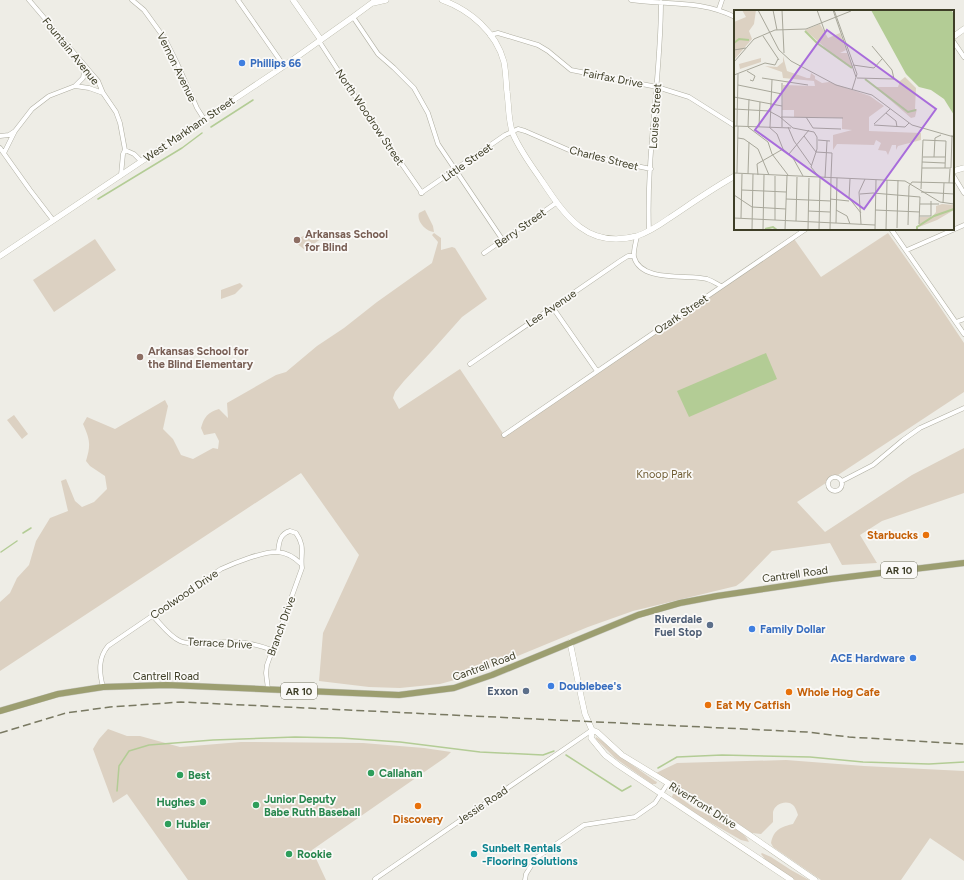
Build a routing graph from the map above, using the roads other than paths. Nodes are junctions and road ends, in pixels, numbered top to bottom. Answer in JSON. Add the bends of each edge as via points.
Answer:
{"nodes":[{"id":1,"x":29,"y":0,"type":"edge"},
{"id":2,"x":238,"y":0,"type":"edge"},
{"id":3,"x":293,"y":0,"type":"edge"},
{"id":4,"x":386,"y":0,"type":"edge"},
{"id":5,"x":442,"y":0,"type":"edge"},
{"id":6,"x":630,"y":0,"type":"edge"},
{"id":7,"x":722,"y":0,"type":"edge"},
{"id":8,"x":134,"y":1,"type":"edge"},
{"id":9,"x":373,"y":2,"type":"edge"},
{"id":10,"x":661,"y":2,"type":"junction"},
{"id":11,"x":719,"y":9,"type":"junction"},
{"id":12,"x":734,"y":16,"type":"edge"},
{"id":13,"x":353,"y":17,"type":"junction"},
{"id":14,"x":964,"y":29,"type":"edge"},
{"id":15,"x":490,"y":35,"type":"junction"},
{"id":16,"x":954,"y":36,"type":"edge"},
{"id":17,"x":320,"y":41,"type":"junction"},
{"id":18,"x":954,"y":42,"type":"edge"},
{"id":19,"x":964,"y":57,"type":"edge"},
{"id":20,"x":85,"y":66,"type":"junction"},
{"id":21,"x":284,"y":66,"type":"junction"},
{"id":22,"x":76,"y":86,"type":"junction"},
{"id":23,"x":657,"y":87,"type":"junction"},
{"id":24,"x":103,"y":93,"type":"junction"},
{"id":25,"x":204,"y":119,"type":"junction"},
{"id":26,"x":734,"y":125,"type":"edge"},
{"id":27,"x":15,"y":131,"type":"junction"},
{"id":28,"x":513,"y":132,"type":"junction"},
{"id":29,"x":0,"y":136,"type":"edge"},
{"id":30,"x":0,"y":148,"type":"edge"},
{"id":31,"x":125,"y":150,"type":"junction"},
{"id":32,"x":4,"y":153,"type":"junction"},
{"id":33,"x":141,"y":161,"type":"junction"},
{"id":34,"x":964,"y":168,"type":"edge"},
{"id":35,"x":651,"y":169,"type":"junction"},
{"id":36,"x":455,"y":170,"type":"junction"},
{"id":37,"x":954,"y":171,"type":"edge"},
{"id":38,"x":121,"y":175,"type":"junction"},
{"id":39,"x":734,"y":177,"type":"edge"},
{"id":40,"x":954,"y":177,"type":"edge"},
{"id":41,"x":422,"y":193,"type":"joint"},
{"id":42,"x":964,"y":193,"type":"edge"},
{"id":43,"x":556,"y":203,"type":"junction"},
{"id":44,"x":53,"y":220,"type":"junction"},
{"id":45,"x":964,"y":225,"type":"edge"},
{"id":46,"x":954,"y":229,"type":"edge"},
{"id":47,"x":805,"y":230,"type":"edge"},
{"id":48,"x":892,"y":230,"type":"edge"},
{"id":49,"x":953,"y":230,"type":"edge"},
{"id":50,"x":649,"y":231,"type":"junction"},
{"id":51,"x":637,"y":236,"type":"junction"},
{"id":52,"x":502,"y":239,"type":"junction"},
{"id":53,"x":907,"y":250,"type":"junction"},
{"id":54,"x":484,"y":253,"type":"dead end"},
{"id":55,"x":0,"y":256,"type":"edge"},
{"id":56,"x":634,"y":256,"type":"junction"},
{"id":57,"x":721,"y":286,"type":"junction"},
{"id":58,"x":553,"y":308,"type":"junction"},
{"id":59,"x":964,"y":319,"type":"edge"},
{"id":60,"x":956,"y":322,"type":"junction"},
{"id":61,"x":964,"y":334,"type":"edge"},
{"id":62,"x":470,"y":364,"type":"dead end"},
{"id":63,"x":597,"y":371,"type":"junction"},
{"id":64,"x":964,"y":408,"type":"edge"},
{"id":65,"x":504,"y":435,"type":"dead end"},
{"id":66,"x":842,"y":481,"type":"dead end"},
{"id":67,"x":278,"y":552,"type":"junction"},
{"id":68,"x":300,"y":563,"type":"junction"},
{"id":69,"x":964,"y":563,"type":"edge"},
{"id":70,"x":153,"y":616,"type":"junction"},
{"id":71,"x":570,"y":642,"type":"junction"},
{"id":72,"x":272,"y":650,"type":"junction"},
{"id":73,"x":103,"y":687,"type":"junction"},
{"id":74,"x":268,"y":689,"type":"junction"},
{"id":75,"x":0,"y":711,"type":"edge"},
{"id":76,"x":592,"y":730,"type":"junction"},
{"id":77,"x":668,"y":783,"type":"junction"},
{"id":78,"x":662,"y":793,"type":"junction"},
{"id":79,"x":376,"y":880,"type":"edge"},
{"id":80,"x":525,"y":880,"type":"edge"},
{"id":81,"x":791,"y":880,"type":"edge"},
{"id":82,"x":815,"y":880,"type":"edge"}],
"edges":[{"from":1,"to":20,"type":"street","name":"Fountain Avenue"},
{"from":2,"to":21,"type":"street"},
{"from":3,"to":17,"type":"street"},
{"from":4,"to":9,"type":"street"},
{"from":5,"to":15,"type":"street","via":[[471,15]]},
{"from":6,"to":10,"type":"street"},
{"from":7,"to":11,"type":"street"},
{"from":8,"to":25,"type":"street","name":"Vernon Avenue","via":[[148,14],[165,39]]},
{"from":9,"to":13,"type":"street","name":"West Markham Street"},
{"from":10,"to":11,"type":"street","via":[[687,3]]},
{"from":10,"to":23,"type":"street","name":"Louise Street"},
{"from":11,"to":12,"type":"street"},
{"from":13,"to":17,"type":"street","name":"West Markham Street"},
{"from":13,"to":36,"type":"street","via":[[378,54],[414,88],[428,113],[438,144]]},
{"from":14,"to":16,"type":"street"},
{"from":15,"to":23,"type":"street","name":"Fairfax Drive","via":[[498,33],[538,45],[572,70]]},
{"from":15,"to":28,"type":"street","via":[[504,63]]},
{"from":17,"to":21,"type":"street","name":"West Markham Street"},
{"from":17,"to":41,"type":"street","name":"North Woodrow Street"},
{"from":18,"to":19,"type":"street"},
{"from":20,"to":22,"type":"street","via":[[83,78]]},
{"from":20,"to":24,"type":"street","name":"Fountain Avenue","via":[[98,81]]},
{"from":21,"to":25,"type":"street","name":"West Markham Street"},
{"from":22,"to":24,"type":"street"},
{"from":22,"to":27,"type":"street","via":[[42,100]]},
{"from":23,"to":26,"type":"street","name":"Fairfax Drive","via":[[689,96]]},
{"from":23,"to":35,"type":"street","name":"Louise Street"},
{"from":24,"to":31,"type":"street","name":"Fountain Avenue","via":[[116,112]]},
{"from":25,"to":33,"type":"street","name":"West Markham Street"},
{"from":27,"to":29,"type":"street"},
{"from":27,"to":32,"type":"street"},
{"from":28,"to":35,"type":"street","name":"Charles Street","via":[[518,129],[525,131],[578,154]]},
{"from":28,"to":36,"type":"street","name":"Little Street"},
{"from":28,"to":43,"type":"street"},
{"from":30,"to":32,"type":"street"},
{"from":31,"to":33,"type":"street"},
{"from":31,"to":38,"type":"street","name":"Fountain Avenue"},
{"from":32,"to":44,"type":"street"},
{"from":33,"to":38,"type":"street","name":"West Markham Street"},
{"from":34,"to":37,"type":"street"},
{"from":35,"to":50,"type":"street","name":"Louise Street"},
{"from":36,"to":41,"type":"street","name":"Little Street"},
{"from":36,"to":52,"type":"street"},
{"from":38,"to":44,"type":"street","name":"West Markham Street"},
{"from":39,"to":50,"type":"street"},
{"from":40,"to":42,"type":"street"},
{"from":43,"to":51,"type":"street","via":[[572,222],[590,233],[614,238]]},
{"from":43,"to":52,"type":"street","name":"Berry Street"},
{"from":44,"to":55,"type":"street","name":"West Markham Street"},
{"from":45,"to":46,"type":"street"},
{"from":47,"to":57,"type":"street","name":"Ozark Street"},
{"from":48,"to":53,"type":"street"},
{"from":49,"to":53,"type":"street"},
{"from":50,"to":51,"type":"street"},
{"from":51,"to":56,"type":"street"},
{"from":52,"to":54,"type":"street","name":"Berry Street"},
{"from":53,"to":60,"type":"street"},
{"from":56,"to":57,"type":"street","via":[[639,265],[650,273],[707,279]]},
{"from":56,"to":58,"type":"street","name":"Lee Avenue","via":[[628,256],[620,261]]},
{"from":57,"to":63,"type":"street","name":"Ozark Street"},
{"from":58,"to":62,"type":"street","name":"Lee Avenue"},
{"from":58,"to":63,"type":"street"},
{"from":59,"to":60,"type":"street"},
{"from":60,"to":61,"type":"street"},
{"from":63,"to":65,"type":"street","name":"Ozark Street"},
{"from":64,"to":66,"type":"street","via":[[920,428],[873,465]]},
{"from":67,"to":68,"type":"street","via":[[292,556]]},
{"from":67,"to":68,"type":"street","name":"Branch Drive","via":[[282,535],[294,532],[303,546]]},
{"from":67,"to":70,"type":"street","name":"Coolwood Drive","via":[[221,569]]},
{"from":68,"to":72,"type":"street","name":"Branch Drive","via":[[300,575]]},
{"from":69,"to":71,"type":"main road","name":"Cantrell Road","number":"AR 10","via":[[831,579],[685,602],[658,608]]},
{"from":70,"to":72,"type":"street","name":"Terrace Drive","via":[[168,633],[183,642],[242,642]]},
{"from":70,"to":73,"type":"street","name":"Coolwood Drive","via":[[106,648],[99,666]]},
{"from":71,"to":74,"type":"main road","name":"Cantrell Road","number":"AR 10","via":[[454,688],[399,695]]},
{"from":71,"to":76,"type":"street","name":"Riverfront Drive","via":[[585,714]]},
{"from":72,"to":74,"type":"street","name":"Branch Drive","via":[[266,669]]},
{"from":73,"to":74,"type":"main road","name":"Cantrell Road","number":"AR 10","via":[[167,685]]},
{"from":73,"to":75,"type":"main road","name":"Cantrell Road","number":"AR 10","via":[[58,694]]},
{"from":76,"to":77,"type":"street","name":"Riverfront Drive","via":[[622,755]]},
{"from":76,"to":78,"type":"street","name":"Riverfront Drive","via":[[591,738],[605,755]]},
{"from":76,"to":79,"type":"street","name":"Jessie Road"},
{"from":77,"to":78,"type":"street"},
{"from":77,"to":82,"type":"street","name":"Riverfront Drive","via":[[722,816]]},
{"from":78,"to":80,"type":"street","via":[[655,803],[635,817],[584,825],[536,858]]},
{"from":78,"to":81,"type":"street","name":"Riverfront Drive"}]}
